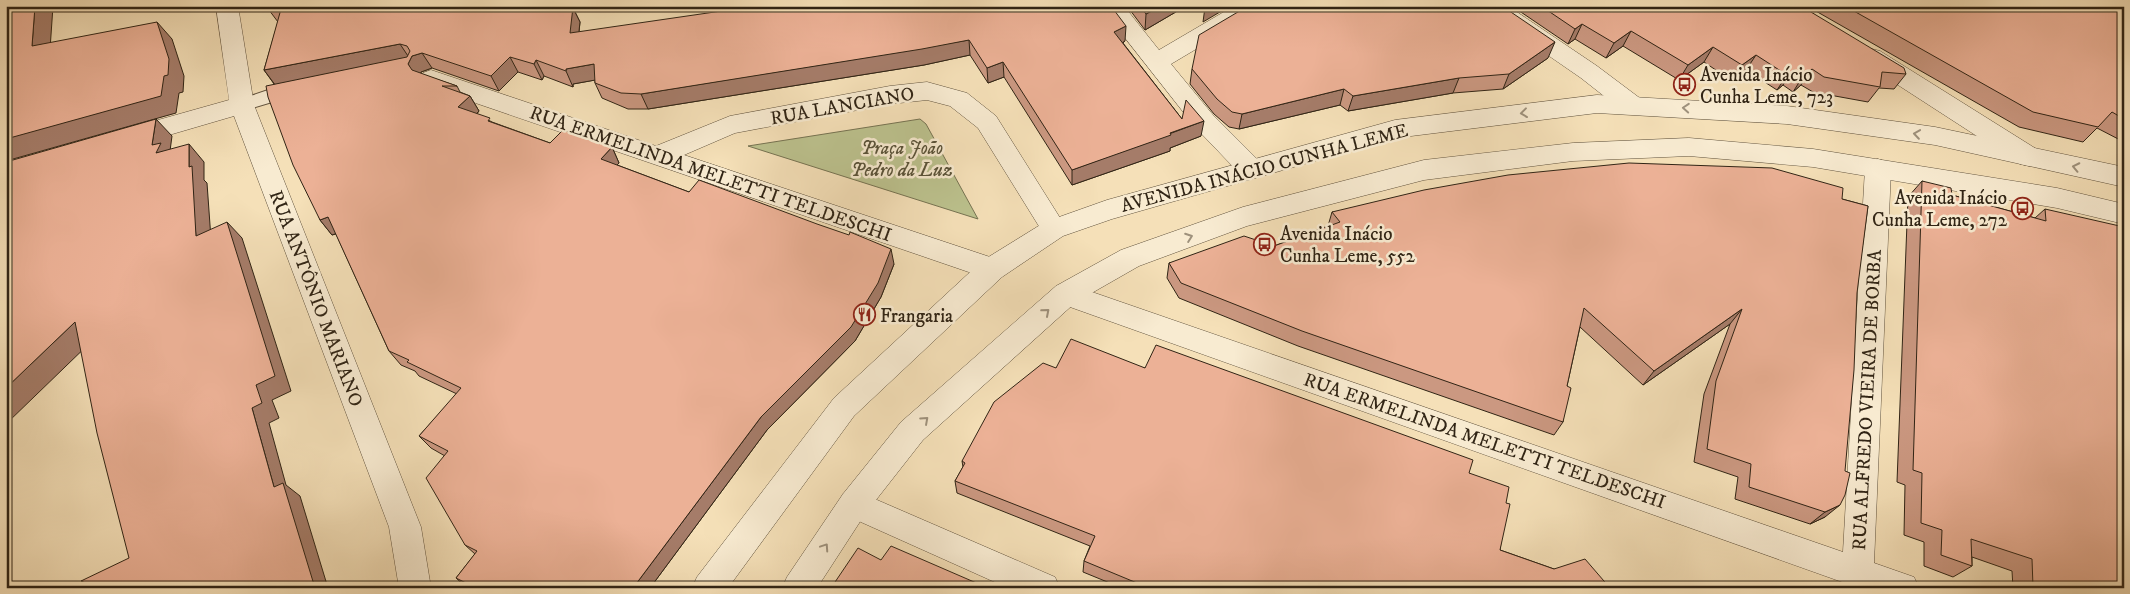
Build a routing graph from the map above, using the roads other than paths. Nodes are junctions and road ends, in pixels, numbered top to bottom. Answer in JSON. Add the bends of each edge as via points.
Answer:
{"nodes":[{"id":1,"x":227,"y":6,"type":"edge"},
{"id":2,"x":1111,"y":6,"type":"edge"},
{"id":3,"x":1252,"y":6,"type":"edge"},
{"id":4,"x":1492,"y":6,"type":"edge"},
{"id":5,"x":1855,"y":47,"type":"edge"},
{"id":6,"x":1157,"y":62,"type":"junction"},
{"id":7,"x":431,"y":79,"type":"edge"},
{"id":8,"x":313,"y":86,"type":"edge"},
{"id":9,"x":242,"y":105,"type":"junction"},
{"id":10,"x":1632,"y":105,"type":"junction"},
{"id":11,"x":110,"y":143,"type":"edge"},
{"id":12,"x":659,"y":155,"type":"junction"},
{"id":13,"x":2029,"y":157,"type":"junction"},
{"id":14,"x":1250,"y":168,"type":"junction"},
{"id":15,"x":1878,"y":170,"type":"junction"},
{"id":16,"x":2124,"y":177,"type":"edge"},
{"id":17,"x":2057,"y":198,"type":"junction"},
{"id":18,"x":2124,"y":214,"type":"edge"},
{"id":19,"x":2124,"y":227,"type":"edge"},
{"id":20,"x":1054,"y":229,"type":"junction"},
{"id":21,"x":992,"y":268,"type":"junction"},
{"id":22,"x":1066,"y":294,"type":"junction"},
{"id":23,"x":854,"y":504,"type":"junction"},
{"id":24,"x":1858,"y":570,"type":"junction"},
{"id":25,"x":415,"y":588,"type":"edge"},
{"id":26,"x":708,"y":588,"type":"edge"},
{"id":27,"x":798,"y":588,"type":"edge"},
{"id":28,"x":1044,"y":588,"type":"edge"},
{"id":29,"x":1903,"y":588,"type":"edge"}],
"edges":[{"from":1,"to":9,"type":"street","name":"RUA ANTÔNIO MARIANO"},
{"from":2,"to":6,"type":"street"},
{"from":3,"to":6,"type":"street"},
{"from":4,"to":10,"type":"street"},
{"from":5,"to":13,"type":"street"},
{"from":6,"to":14,"type":"street","via":[[1204,121]]},
{"from":7,"to":12,"type":"street","name":"RUA ERMELINDA MELETTI TELDESCHI"},
{"from":8,"to":9,"type":"lane"},
{"from":9,"to":11,"type":"street"},
{"from":9,"to":25,"type":"street","name":"RUA ANTÔNIO MARIANO","via":[[405,526]]},
{"from":13,"to":10,"type":"street","name":"AVENIDA INÁCIO CUNHA LEME","one_way":true,"via":[[1934,136],[1787,115]]},
{"from":10,"to":14,"type":"street","name":"AVENIDA INÁCIO CUNHA LEME","one_way":true,"via":[[1597,104],[1395,129]]},
{"from":12,"to":20,"type":"street","name":"RUA LANCIANO","via":[[730,125],[927,91],[958,99],[987,122]]},
{"from":12,"to":21,"type":"street","name":"RUA ERMELINDA MELETTI TELDESCHI"},
{"from":16,"to":13,"type":"street","name":"AVENIDA INÁCIO CUNHA LEME","one_way":true},
{"from":14,"to":20,"type":"street","name":"AVENIDA INÁCIO CUNHA LEME"},
{"from":15,"to":17,"type":"street"},
{"from":22,"to":15,"type":"street","one_way":true,"via":[[1130,258],[1243,217],[1424,170],[1573,152],[1689,147],[1812,158]]},
{"from":15,"to":24,"type":"street","name":"RUA ALFREDO VIEIRA DE BORBA"},
{"from":17,"to":18,"type":"street"},
{"from":17,"to":19,"type":"street"},
{"from":20,"to":21,"type":"street","name":"AVENIDA INÁCIO CUNHA LEME"},
{"from":21,"to":26,"type":"street","name":"AVENIDA INÁCIO CUNHA LEME","via":[[844,407]]},
{"from":23,"to":22,"type":"street","one_way":true,"via":[[912,431]]},
{"from":22,"to":24,"type":"street","name":"RUA ERMELINDA MELETTI TELDESCHI"},
{"from":27,"to":23,"type":"street","one_way":true},
{"from":23,"to":28,"type":"street"},
{"from":24,"to":29,"type":"street","name":"RUA ERMELINDA MELETTI TELDESCHI"}]}
